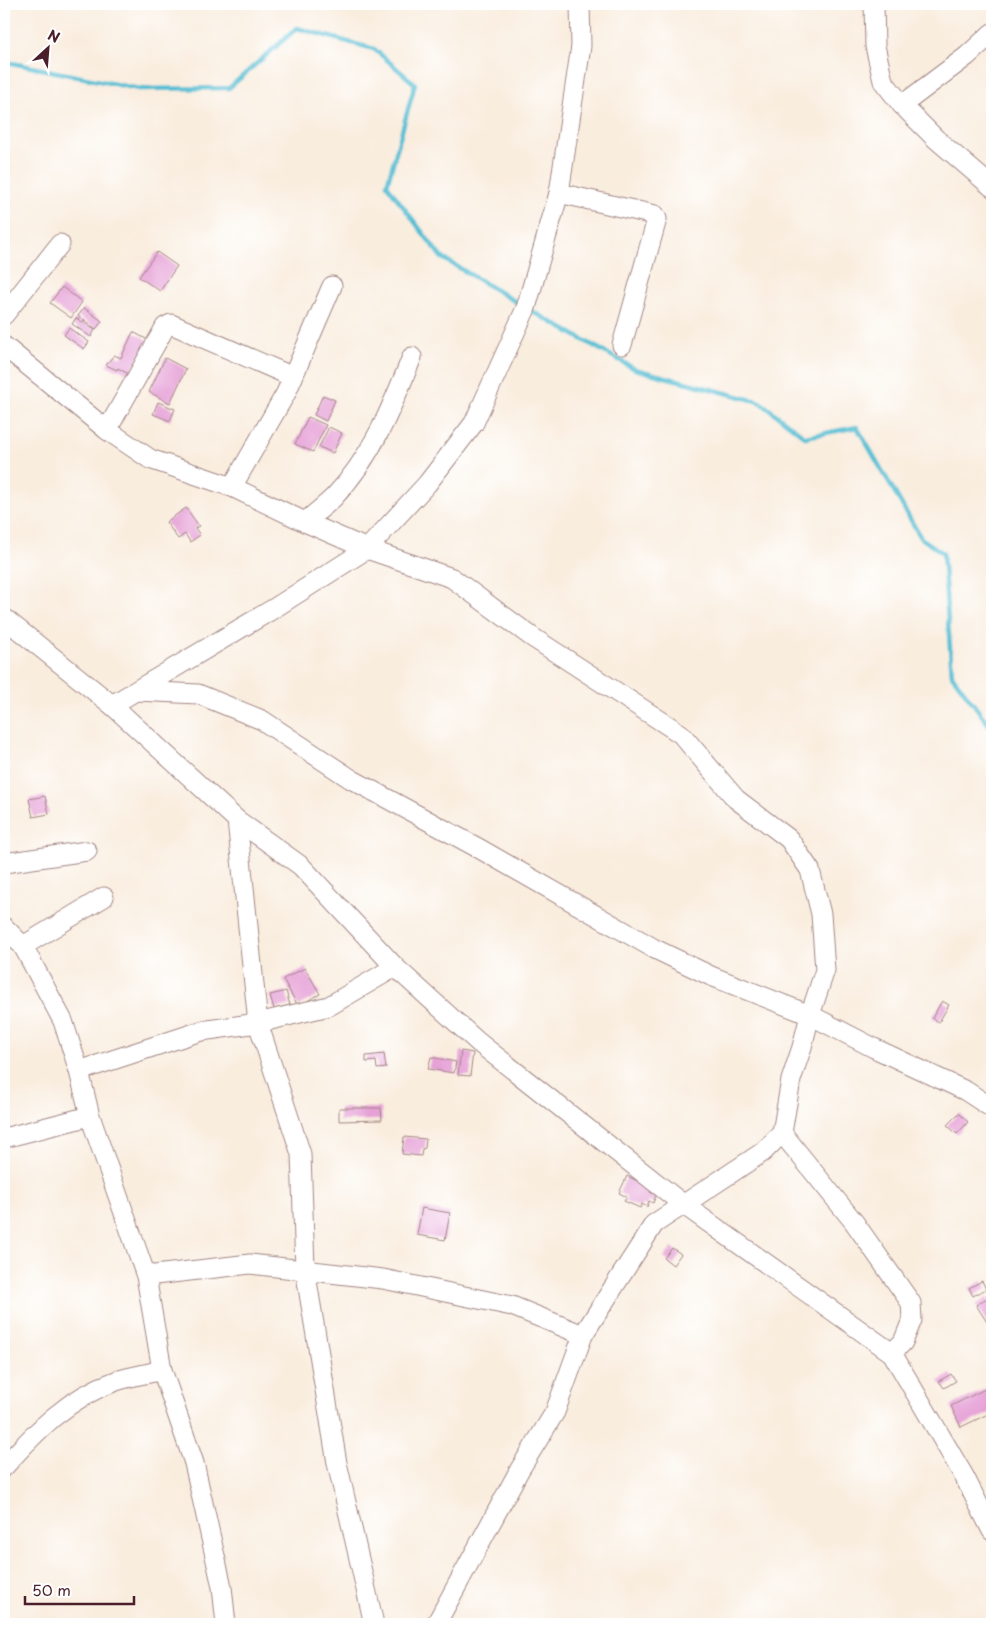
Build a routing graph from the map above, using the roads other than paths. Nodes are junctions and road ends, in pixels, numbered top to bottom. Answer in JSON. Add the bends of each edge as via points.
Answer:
{"nodes":[{"id":1,"x":579,"y":4,"type":"edge"},
{"id":2,"x":874,"y":4,"type":"edge"},
{"id":3,"x":992,"y":33,"type":"edge"},
{"id":4,"x":902,"y":105,"type":"junction"},
{"id":5,"x":992,"y":188,"type":"edge"},
{"id":6,"x":559,"y":193,"type":"junction"},
{"id":7,"x":60,"y":244,"type":"dead end"},
{"id":8,"x":332,"y":286,"type":"dead end"},
{"id":9,"x":4,"y":315,"type":"edge"},
{"id":10,"x":622,"y":345,"type":"dead end"},
{"id":11,"x":4,"y":346,"type":"edge"},
{"id":12,"x":412,"y":357,"type":"dead end"},
{"id":13,"x":293,"y":377,"type":"junction"},
{"id":14,"x":107,"y":430,"type":"junction"},
{"id":15,"x":232,"y":487,"type":"junction"},
{"id":16,"x":305,"y":522,"type":"junction"},
{"id":17,"x":367,"y":549,"type":"junction"},
{"id":18,"x":4,"y":618,"type":"edge"},
{"id":19,"x":137,"y":691,"type":"junction"},
{"id":20,"x":112,"y":706,"type":"junction"},
{"id":21,"x":237,"y":820,"type":"junction"},
{"id":22,"x":87,"y":851,"type":"dead end"},
{"id":23,"x":4,"y":863,"type":"edge"},
{"id":24,"x":104,"y":897,"type":"dead end"},
{"id":25,"x":4,"y":927,"type":"edge"},
{"id":26,"x":23,"y":946,"type":"junction"},
{"id":27,"x":395,"y":967,"type":"junction"},
{"id":28,"x":810,"y":1015,"type":"junction"},
{"id":29,"x":258,"y":1024,"type":"junction"},
{"id":30,"x":79,"y":1071,"type":"junction"},
{"id":31,"x":992,"y":1108,"type":"edge"},
{"id":32,"x":90,"y":1116,"type":"junction"},
{"id":33,"x":782,"y":1133,"type":"junction"},
{"id":34,"x":4,"y":1138,"type":"edge"},
{"id":35,"x":684,"y":1205,"type":"junction"},
{"id":36,"x":305,"y":1269,"type":"junction"},
{"id":37,"x":146,"y":1276,"type":"junction"},
{"id":38,"x":583,"y":1336,"type":"junction"},
{"id":39,"x":892,"y":1353,"type":"junction"},
{"id":40,"x":162,"y":1370,"type":"junction"},
{"id":41,"x":4,"y":1468,"type":"edge"},
{"id":42,"x":992,"y":1531,"type":"edge"},
{"id":43,"x":226,"y":1624,"type":"edge"},
{"id":44,"x":374,"y":1624,"type":"edge"},
{"id":45,"x":436,"y":1624,"type":"edge"}],
"edges":[{"from":1,"to":6,"type":"street","via":[[581,46]]},
{"from":2,"to":4,"type":"street","via":[[875,46],[883,81]]},
{"from":3,"to":4,"type":"street"},
{"from":4,"to":5,"type":"street","via":[[936,140]]},
{"from":6,"to":10,"type":"street","via":[[655,215],[657,219]]},
{"from":6,"to":17,"type":"street","via":[[526,308],[474,423],[428,484]]},
{"from":7,"to":9,"type":"street"},
{"from":8,"to":13,"type":"street"},
{"from":11,"to":14,"type":"street"},
{"from":12,"to":16,"type":"street","via":[[374,443],[333,498]]},
{"from":13,"to":14,"type":"street","via":[[170,324]]},
{"from":13,"to":15,"type":"street"},
{"from":14,"to":15,"type":"street","via":[[150,459]]},
{"from":15,"to":16,"type":"street"},
{"from":16,"to":17,"type":"street"},
{"from":17,"to":19,"type":"street"},
{"from":17,"to":28,"type":"street","via":[[452,578],[532,637],[681,734],[736,799],[789,839],[810,870],[821,914],[825,970]]},
{"from":18,"to":20,"type":"street"},
{"from":19,"to":20,"type":"street"},
{"from":19,"to":28,"type":"street","via":[[198,694],[262,720],[351,779],[655,949],[711,976]]},
{"from":20,"to":21,"type":"street"},
{"from":21,"to":27,"type":"street","via":[[301,866]]},
{"from":21,"to":29,"type":"street"},
{"from":22,"to":23,"type":"street"},
{"from":24,"to":26,"type":"street"},
{"from":25,"to":26,"type":"street"},
{"from":26,"to":30,"type":"street","via":[[63,1021]]},
{"from":27,"to":29,"type":"street","via":[[329,1006]]},
{"from":27,"to":35,"type":"street","via":[[478,1042]]},
{"from":28,"to":31,"type":"street","via":[[966,1091]]},
{"from":28,"to":33,"type":"street","via":[[791,1080]]},
{"from":29,"to":30,"type":"street","via":[[200,1031]]},
{"from":29,"to":36,"type":"street","via":[[301,1154]]},
{"from":30,"to":32,"type":"street"},
{"from":32,"to":34,"type":"street"},
{"from":32,"to":37,"type":"street"},
{"from":33,"to":35,"type":"street","via":[[763,1152]]},
{"from":33,"to":39,"type":"street","via":[[854,1222],[911,1303],[912,1320],[903,1342]]},
{"from":35,"to":38,"type":"street","via":[[654,1224]]},
{"from":35,"to":39,"type":"street"},
{"from":36,"to":37,"type":"street","via":[[250,1264]]},
{"from":36,"to":38,"type":"street","via":[[383,1279],[512,1306]]},
{"from":36,"to":44,"type":"street","via":[[337,1463]]},
{"from":37,"to":40,"type":"street"},
{"from":38,"to":45,"type":"street","via":[[555,1412],[520,1469]]},
{"from":39,"to":42,"type":"street","via":[[964,1476]]},
{"from":40,"to":41,"type":"street","via":[[117,1381],[59,1411]]},
{"from":40,"to":43,"type":"street","via":[[194,1464],[222,1587]]}]}
